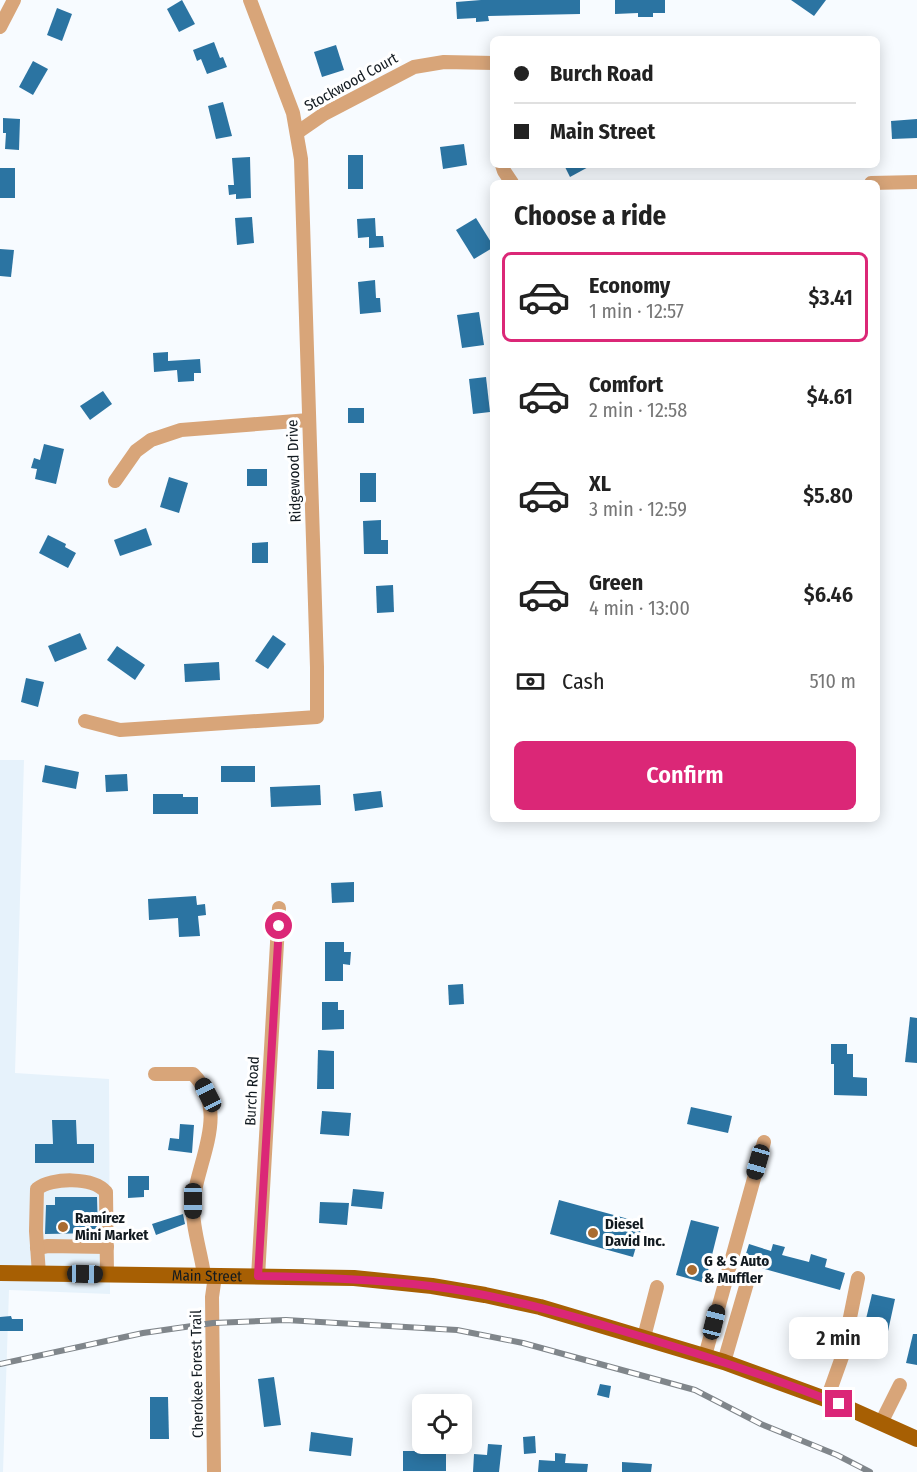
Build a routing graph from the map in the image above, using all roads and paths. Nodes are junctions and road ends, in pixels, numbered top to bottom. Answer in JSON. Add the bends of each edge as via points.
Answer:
{"nodes":[{"id":1,"x":14,"y":0,"type":"edge"},
{"id":2,"x":250,"y":0,"type":"edge"},
{"id":3,"x":0,"y":27,"type":"edge"},
{"id":4,"x":490,"y":63,"type":"edge"},
{"id":5,"x":298,"y":132,"type":"junction"},
{"id":6,"x":917,"y":182,"type":"edge"},
{"id":7,"x":880,"y":183,"type":"edge"},
{"id":8,"x":309,"y":420,"type":"junction"},
{"id":9,"x":116,"y":481,"type":"dead end"},
{"id":10,"x":85,"y":721,"type":"dead end"},
{"id":11,"x":279,"y":908,"type":"dead end"},
{"id":12,"x":155,"y":1074,"type":"dead end"},
{"id":13,"x":764,"y":1142,"type":"dead end"},
{"id":14,"x":107,"y":1247,"type":"junction"},
{"id":15,"x":37,"y":1248,"type":"junction"},
{"id":16,"x":6,"y":1273,"type":"edge"},
{"id":17,"x":39,"y":1274,"type":"junction"},
{"id":18,"x":108,"y":1274,"type":"junction"},
{"id":19,"x":209,"y":1276,"type":"junction"},
{"id":20,"x":258,"y":1276,"type":"junction"},
{"id":21,"x":858,"y":1278,"type":"dead end"},
{"id":22,"x":747,"y":1283,"type":"dead end"},
{"id":23,"x":657,"y":1287,"type":"dead end"},
{"id":24,"x":644,"y":1337,"type":"junction"},
{"id":25,"x":705,"y":1356,"type":"junction"},
{"id":26,"x":724,"y":1362,"type":"junction"},
{"id":27,"x":900,"y":1385,"type":"dead end"},
{"id":28,"x":827,"y":1399,"type":"junction"},
{"id":29,"x":881,"y":1423,"type":"junction"},
{"id":30,"x":917,"y":1439,"type":"edge"},
{"id":31,"x":214,"y":1472,"type":"edge"}],
"edges":[{"from":1,"to":3,"type":"street"},
{"from":2,"to":5,"type":"street","name":"Ridgewood Drive"},
{"from":4,"to":5,"type":"street","name":"Stockwood Court","via":[[444,62],[414,67],[345,102]]},
{"from":5,"to":8,"type":"street","name":"Ridgewood Drive"},
{"from":6,"to":7,"type":"street"},
{"from":8,"to":9,"type":"street","via":[[181,430],[151,440],[135,451]]},
{"from":8,"to":10,"type":"street","name":"Ridgewood Drive","via":[[317,717],[120,730]]},
{"from":11,"to":20,"type":"street","name":"Burch Road"},
{"from":12,"to":19,"type":"street","name":"Cherokee Forest Trail","via":[[193,1074],[208,1095],[211,1126],[193,1201],[193,1218]]},
{"from":13,"to":25,"type":"street"},
{"from":14,"to":15,"type":"street"},
{"from":14,"to":15,"type":"street","via":[[106,1192],[87,1181],[50,1181],[37,1189]]},
{"from":14,"to":18,"type":"street"},
{"from":15,"to":17,"type":"street"},
{"from":16,"to":17,"type":"main road","name":"Main Street"},
{"from":17,"to":18,"type":"main road","name":"Main Street"},
{"from":18,"to":19,"type":"main road","name":"Main Street"},
{"from":19,"to":20,"type":"main road","name":"Main Street"},
{"from":19,"to":31,"type":"street","name":"Cherokee Forest Trail"},
{"from":20,"to":24,"type":"main road","name":"Main Street","via":[[354,1278],[432,1286],[540,1307]]},
{"from":21,"to":28,"type":"street","via":[[842,1357]]},
{"from":22,"to":26,"type":"street"},
{"from":23,"to":24,"type":"street"},
{"from":24,"to":25,"type":"main road","name":"Main Street"},
{"from":25,"to":26,"type":"main road","name":"Main Street"},
{"from":26,"to":28,"type":"main road","name":"Main Street"},
{"from":27,"to":29,"type":"street"},
{"from":28,"to":29,"type":"main road","name":"Main Street"},
{"from":29,"to":30,"type":"main road","name":"Main Street"}]}
